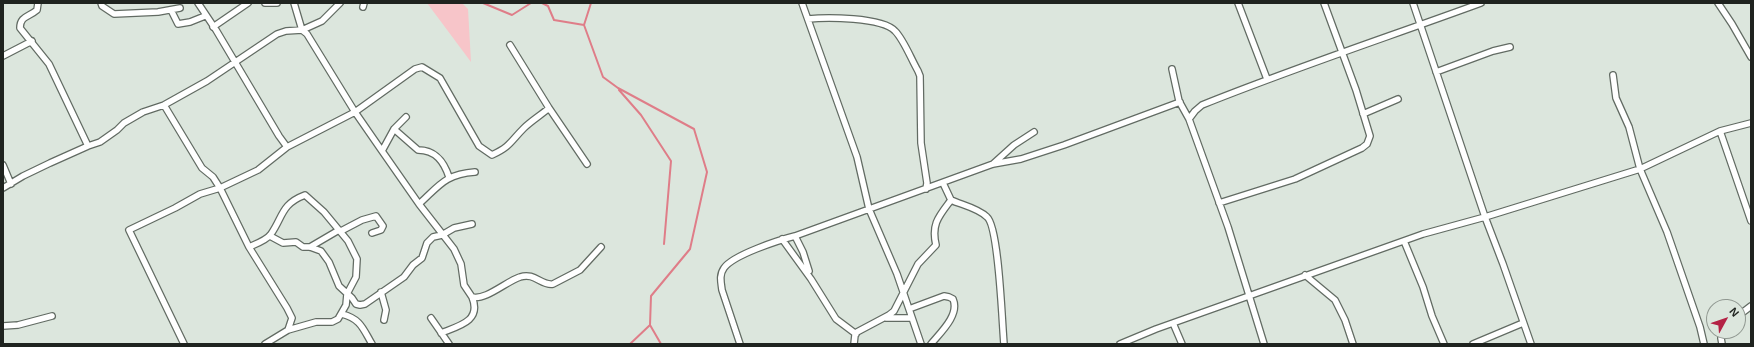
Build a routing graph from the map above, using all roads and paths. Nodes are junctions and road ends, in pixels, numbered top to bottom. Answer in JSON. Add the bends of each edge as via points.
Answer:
{"nodes":[{"id":1,"x":38,"y":3,"type":"edge"},
{"id":2,"x":101,"y":3,"type":"edge"},
{"id":3,"x":198,"y":3,"type":"edge"},
{"id":4,"x":248,"y":3,"type":"edge"},
{"id":5,"x":265,"y":3,"type":"edge"},
{"id":6,"x":277,"y":3,"type":"edge"},
{"id":7,"x":294,"y":3,"type":"edge"},
{"id":8,"x":340,"y":3,"type":"edge"},
{"id":9,"x":802,"y":3,"type":"edge"},
{"id":10,"x":1238,"y":3,"type":"edge"},
{"id":11,"x":1324,"y":3,"type":"edge"},
{"id":12,"x":1413,"y":3,"type":"edge"},
{"id":13,"x":1481,"y":3,"type":"edge"},
{"id":14,"x":1718,"y":3,"type":"edge"},
{"id":15,"x":180,"y":8,"type":"dead end"},
{"id":16,"x":171,"y":10,"type":"junction"},
{"id":17,"x":205,"y":16,"type":"junction"},
{"id":18,"x":808,"y":19,"type":"junction"},
{"id":19,"x":1421,"y":26,"type":"junction"},
{"id":20,"x":213,"y":27,"type":"junction"},
{"id":21,"x":302,"y":30,"type":"junction"},
{"id":22,"x":32,"y":41,"type":"junction"},
{"id":23,"x":510,"y":45,"type":"dead end"},
{"id":24,"x":1510,"y":47,"type":"dead end"},
{"id":25,"x":1342,"y":52,"type":"junction"},
{"id":26,"x":3,"y":56,"type":"edge"},
{"id":27,"x":1751,"y":57,"type":"edge"},
{"id":28,"x":235,"y":63,"type":"junction"},
{"id":29,"x":1172,"y":69,"type":"dead end"},
{"id":30,"x":1436,"y":72,"type":"junction"},
{"id":31,"x":1613,"y":75,"type":"dead end"},
{"id":32,"x":1267,"y":79,"type":"junction"},
{"id":33,"x":1398,"y":99,"type":"dead end"},
{"id":34,"x":1180,"y":102,"type":"junction"},
{"id":35,"x":164,"y":105,"type":"junction"},
{"id":36,"x":549,"y":108,"type":"junction"},
{"id":37,"x":355,"y":112,"type":"junction"},
{"id":38,"x":1363,"y":114,"type":"junction"},
{"id":39,"x":406,"y":117,"type":"dead end"},
{"id":40,"x":1189,"y":119,"type":"junction"},
{"id":41,"x":1751,"y":123,"type":"edge"},
{"id":42,"x":394,"y":129,"type":"junction"},
{"id":43,"x":1720,"y":131,"type":"junction"},
{"id":44,"x":1034,"y":132,"type":"dead end"},
{"id":45,"x":88,"y":146,"type":"junction"},
{"id":46,"x":287,"y":147,"type":"junction"},
{"id":47,"x":382,"y":151,"type":"junction"},
{"id":48,"x":587,"y":164,"type":"dead end"},
{"id":49,"x":993,"y":164,"type":"junction"},
{"id":50,"x":3,"y":165,"type":"edge"},
{"id":51,"x":1640,"y":169,"type":"junction"},
{"id":52,"x":475,"y":172,"type":"dead end"},
{"id":53,"x":449,"y":177,"type":"junction"},
{"id":54,"x":943,"y":183,"type":"junction"},
{"id":55,"x":11,"y":184,"type":"junction"},
{"id":56,"x":3,"y":188,"type":"edge"},
{"id":57,"x":220,"y":188,"type":"junction"},
{"id":58,"x":926,"y":189,"type":"junction"},
{"id":59,"x":951,"y":200,"type":"junction"},
{"id":60,"x":1219,"y":203,"type":"junction"},
{"id":61,"x":419,"y":204,"type":"junction"},
{"id":62,"x":869,"y":209,"type":"junction"},
{"id":63,"x":1485,"y":217,"type":"junction"},
{"id":64,"x":1751,"y":221,"type":"edge"},
{"id":65,"x":472,"y":224,"type":"dead end"},
{"id":66,"x":340,"y":230,"type":"junction"},
{"id":67,"x":372,"y":233,"type":"dead end"},
{"id":68,"x":442,"y":235,"type":"junction"},
{"id":69,"x":270,"y":236,"type":"junction"},
{"id":70,"x":795,"y":236,"type":"junction"},
{"id":71,"x":782,"y":239,"type":"junction"},
{"id":72,"x":1404,"y":241,"type":"junction"},
{"id":73,"x":250,"y":247,"type":"junction"},
{"id":74,"x":310,"y":247,"type":"junction"},
{"id":75,"x":601,"y":247,"type":"dead end"},
{"id":76,"x":1305,"y":275,"type":"junction"},
{"id":77,"x":811,"y":279,"type":"junction"},
{"id":78,"x":381,"y":292,"type":"junction"},
{"id":79,"x":902,"y":292,"type":"junction"},
{"id":80,"x":348,"y":294,"type":"junction"},
{"id":81,"x":1250,"y":295,"type":"junction"},
{"id":82,"x":472,"y":297,"type":"junction"},
{"id":83,"x":909,"y":309,"type":"junction"},
{"id":84,"x":342,"y":314,"type":"junction"},
{"id":85,"x":52,"y":316,"type":"dead end"},
{"id":86,"x":431,"y":318,"type":"dead end"},
{"id":87,"x":883,"y":318,"type":"junction"},
{"id":88,"x":912,"y":318,"type":"junction"},
{"id":89,"x":384,"y":320,"type":"dead end"},
{"id":90,"x":1523,"y":322,"type":"junction"},
{"id":91,"x":1173,"y":323,"type":"junction"},
{"id":92,"x":3,"y":326,"type":"edge"},
{"id":93,"x":288,"y":330,"type":"junction"},
{"id":94,"x":441,"y":332,"type":"junction"},
{"id":95,"x":856,"y":334,"type":"junction"},
{"id":96,"x":184,"y":344,"type":"edge"},
{"id":97,"x":265,"y":344,"type":"edge"},
{"id":98,"x":372,"y":344,"type":"edge"},
{"id":99,"x":449,"y":344,"type":"edge"},
{"id":100,"x":740,"y":344,"type":"edge"},
{"id":101,"x":854,"y":344,"type":"edge"},
{"id":102,"x":921,"y":344,"type":"edge"},
{"id":103,"x":931,"y":344,"type":"edge"},
{"id":104,"x":1004,"y":344,"type":"edge"},
{"id":105,"x":1120,"y":344,"type":"edge"},
{"id":106,"x":1182,"y":344,"type":"edge"},
{"id":107,"x":1264,"y":344,"type":"edge"},
{"id":108,"x":1354,"y":344,"type":"edge"},
{"id":109,"x":1444,"y":344,"type":"edge"},
{"id":110,"x":1473,"y":344,"type":"edge"},
{"id":111,"x":1530,"y":344,"type":"edge"},
{"id":112,"x":1704,"y":344,"type":"edge"}],
"edges":[{"from":1,"to":22,"type":"street","via":[[37,10],[20,22],[20,28]]},
{"from":2,"to":16,"type":"street","via":[[114,14]]},
{"from":3,"to":17,"type":"street"},
{"from":4,"to":20,"type":"street"},
{"from":5,"to":6,"type":"street"},
{"from":7,"to":21,"type":"street"},
{"from":8,"to":21,"type":"street","via":[[322,21]]},
{"from":9,"to":18,"type":"street"},
{"from":10,"to":32,"type":"street"},
{"from":11,"to":25,"type":"street"},
{"from":12,"to":19,"type":"street"},
{"from":13,"to":19,"type":"street"},
{"from":14,"to":27,"type":"street"},
{"from":15,"to":16,"type":"street"},
{"from":16,"to":17,"type":"street","via":[[178,24]]},
{"from":17,"to":20,"type":"street"},
{"from":18,"to":58,"type":"street","via":[[828,17],[861,20],[889,27],[896,32],[920,76],[921,143]]},
{"from":18,"to":62,"type":"street","via":[[857,157]]},
{"from":19,"to":25,"type":"street"},
{"from":19,"to":30,"type":"street"},
{"from":20,"to":28,"type":"street"},
{"from":21,"to":28,"type":"street","via":[[277,34]]},
{"from":21,"to":37,"type":"street","via":[[318,50]]},
{"from":22,"to":26,"type":"street"},
{"from":22,"to":45,"type":"street","via":[[49,64]]},
{"from":23,"to":36,"type":"street"},
{"from":24,"to":30,"type":"street","via":[[1493,50]]},
{"from":25,"to":32,"type":"street"},
{"from":25,"to":38,"type":"street"},
{"from":28,"to":35,"type":"street"},
{"from":28,"to":46,"type":"street"},
{"from":29,"to":34,"type":"street"},
{"from":30,"to":63,"type":"street"},
{"from":31,"to":51,"type":"street","via":[[1616,98],[1629,126]]},
{"from":32,"to":40,"type":"street","via":[[1202,106]]},
{"from":33,"to":38,"type":"street"},
{"from":34,"to":40,"type":"street"},
{"from":34,"to":49,"type":"street","via":[[1064,145],[1021,159]]},
{"from":35,"to":45,"type":"street","via":[[134,117],[100,142]]},
{"from":35,"to":57,"type":"street","via":[[202,168],[213,177]]},
{"from":36,"to":37,"type":"street","via":[[524,128],[505,149],[492,155],[480,146],[440,78],[422,67]]},
{"from":36,"to":48,"type":"street"},
{"from":37,"to":46,"type":"street"},
{"from":37,"to":47,"type":"street"},
{"from":38,"to":60,"type":"street","via":[[1370,136],[1362,148],[1295,178]]},
{"from":39,"to":42,"type":"street"},
{"from":40,"to":60,"type":"street"},
{"from":41,"to":43,"type":"street"},
{"from":42,"to":47,"type":"street"},
{"from":42,"to":53,"type":"street","via":[[418,150],[427,150],[438,157],[444,163]]},
{"from":43,"to":51,"type":"street"},
{"from":43,"to":64,"type":"street"},
{"from":44,"to":49,"type":"street","via":[[1014,145]]},
{"from":45,"to":55,"type":"street"},
{"from":46,"to":57,"type":"street","via":[[258,170]]},
{"from":47,"to":61,"type":"street"},
{"from":49,"to":54,"type":"street"},
{"from":50,"to":55,"type":"street"},
{"from":51,"to":63,"type":"street"},
{"from":51,"to":112,"type":"street","via":[[1667,232]]},
{"from":52,"to":53,"type":"street"},
{"from":53,"to":61,"type":"street"},
{"from":54,"to":58,"type":"street"},
{"from":54,"to":59,"type":"street"},
{"from":55,"to":56,"type":"street"},
{"from":57,"to":73,"type":"street"},
{"from":57,"to":96,"type":"street","via":[[200,194],[129,230]]},
{"from":58,"to":62,"type":"street"},
{"from":59,"to":79,"type":"street","via":[[936,221],[936,245],[920,262]]},
{"from":59,"to":104,"type":"street","via":[[983,214],[991,221]]},
{"from":60,"to":81,"type":"street"},
{"from":61,"to":68,"type":"street"},
{"from":62,"to":70,"type":"street"},
{"from":62,"to":79,"type":"street","via":[[897,274]]},
{"from":63,"to":72,"type":"street"},
{"from":63,"to":90,"type":"street"},
{"from":65,"to":68,"type":"street","via":[[454,228]]},
{"from":66,"to":67,"type":"street","via":[[376,216],[383,226],[381,230]]},
{"from":66,"to":69,"type":"street","via":[[305,195],[296,198],[282,211]]},
{"from":66,"to":74,"type":"street"},
{"from":66,"to":80,"type":"street","via":[[357,259],[356,277]]},
{"from":68,"to":78,"type":"street","via":[[433,237],[427,243],[422,258],[404,277]]},
{"from":68,"to":82,"type":"street","via":[[454,249],[461,264],[464,285]]},
{"from":69,"to":73,"type":"street"},
{"from":69,"to":74,"type":"street","via":[[283,242],[296,242],[303,247]]},
{"from":70,"to":71,"type":"street"},
{"from":70,"to":77,"type":"street"},
{"from":71,"to":77,"type":"street"},
{"from":71,"to":100,"type":"street","via":[[750,252],[731,262],[723,270],[720,281],[722,290]]},
{"from":72,"to":76,"type":"street"},
{"from":72,"to":109,"type":"street"},
{"from":73,"to":93,"type":"street","via":[[292,318]]},
{"from":74,"to":80,"type":"street","via":[[326,255],[335,280]]},
{"from":75,"to":82,"type":"street","via":[[580,270],[552,284],[526,275],[480,298]]},
{"from":76,"to":81,"type":"street"},
{"from":76,"to":108,"type":"street","via":[[1335,300]]},
{"from":77,"to":95,"type":"street","via":[[836,319]]},
{"from":78,"to":80,"type":"street","via":[[360,305]]},
{"from":78,"to":89,"type":"street","via":[[386,310]]},
{"from":79,"to":83,"type":"street"},
{"from":79,"to":87,"type":"street","via":[[896,309]]},
{"from":80,"to":84,"type":"street"},
{"from":81,"to":91,"type":"street"},
{"from":81,"to":107,"type":"street"},
{"from":82,"to":94,"type":"street","via":[[475,308],[471,318],[463,324]]},
{"from":83,"to":88,"type":"street"},
{"from":83,"to":103,"type":"street","via":[[944,296],[953,299],[955,309],[952,317]]},
{"from":84,"to":93,"type":"street","via":[[332,322],[316,322]]},
{"from":84,"to":98,"type":"street","via":[[354,317]]},
{"from":85,"to":92,"type":"street","via":[[18,325]]},
{"from":86,"to":94,"type":"street"},
{"from":87,"to":88,"type":"street"},
{"from":87,"to":95,"type":"street"},
{"from":88,"to":102,"type":"street"},
{"from":90,"to":110,"type":"street"},
{"from":90,"to":111,"type":"street"},
{"from":91,"to":105,"type":"street"},
{"from":91,"to":106,"type":"street"},
{"from":93,"to":97,"type":"street"},
{"from":94,"to":99,"type":"street"},
{"from":95,"to":101,"type":"street"}]}
